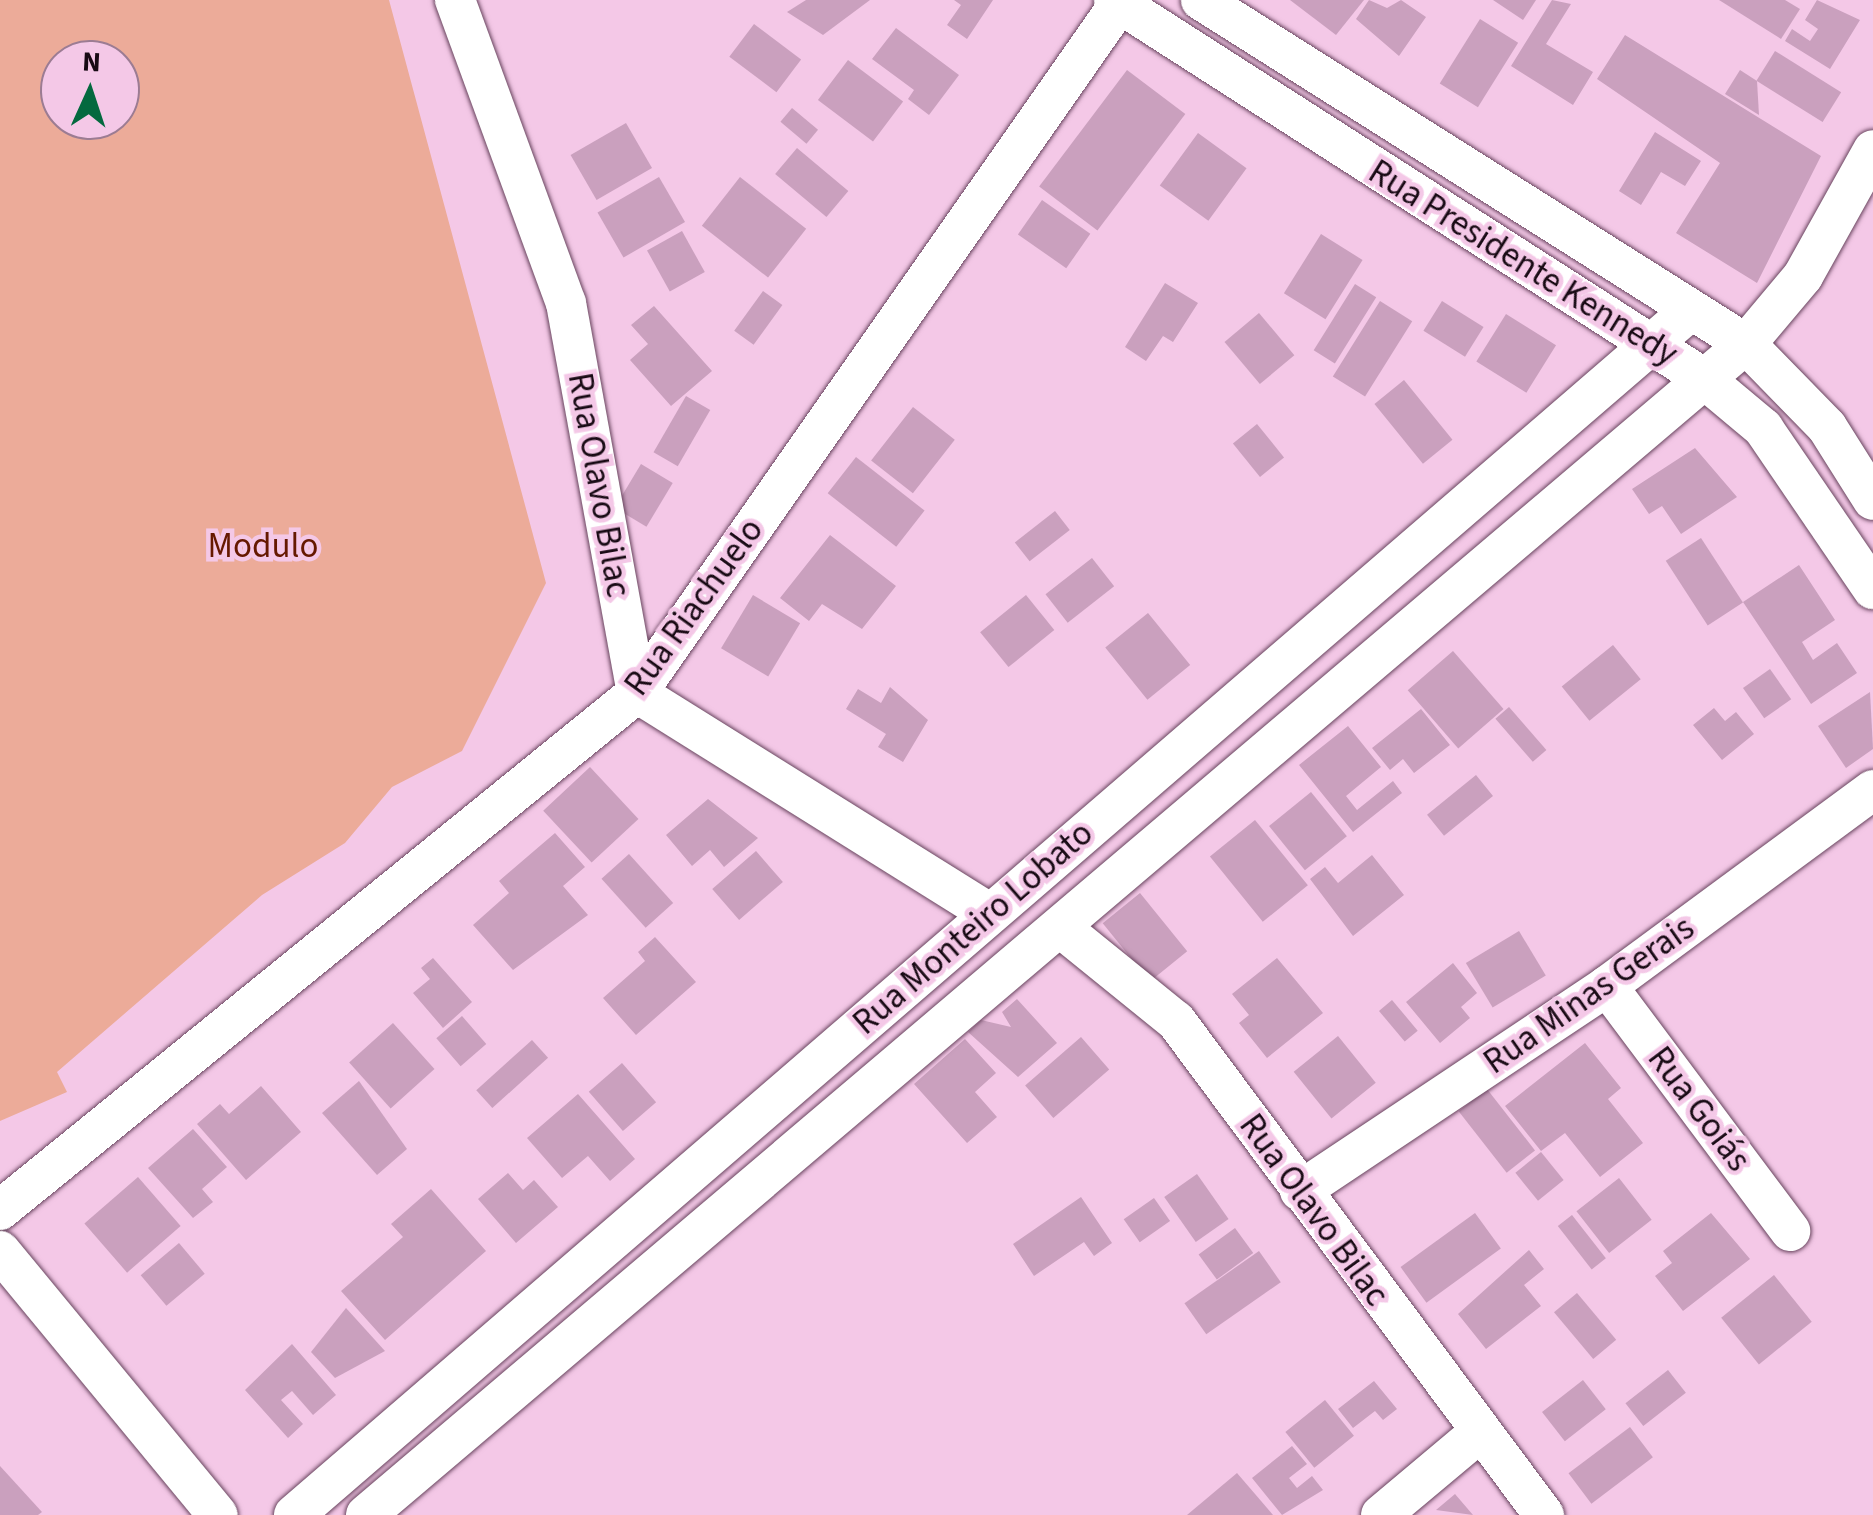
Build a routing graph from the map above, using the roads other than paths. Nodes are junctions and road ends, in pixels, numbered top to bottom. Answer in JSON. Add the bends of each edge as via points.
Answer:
{"nodes":[{"id":1,"x":455,"y":0,"type":"edge"},
{"id":2,"x":1201,"y":0,"type":"edge"},
{"id":3,"x":1118,"y":2,"type":"edge"},
{"id":4,"x":1873,"y":150,"type":"edge"},
{"id":5,"x":1690,"y":310,"type":"junction"},
{"id":6,"x":1746,"y":344,"type":"junction"},
{"id":7,"x":1656,"y":346,"type":"junction"},
{"id":8,"x":1702,"y":377,"type":"junction"},
{"id":9,"x":1873,"y":500,"type":"edge"},
{"id":10,"x":1873,"y":589,"type":"edge"},
{"id":11,"x":638,"y":693,"type":"junction"},
{"id":12,"x":1873,"y":790,"type":"edge"},
{"id":13,"x":990,"y":913,"type":"junction"},
{"id":14,"x":1061,"y":928,"type":"junction"},
{"id":15,"x":1607,"y":986,"type":"junction"},
{"id":16,"x":1300,"y":1191,"type":"junction"},
{"id":17,"x":0,"y":1210,"type":"edge"},
{"id":18,"x":1790,"y":1231,"type":"dead end"},
{"id":19,"x":0,"y":1251,"type":"edge"},
{"id":20,"x":510,"y":1327,"type":"junction"},
{"id":21,"x":545,"y":1364,"type":"junction"},
{"id":22,"x":1480,"y":1432,"type":"junction"},
{"id":23,"x":218,"y":1515,"type":"edge"},
{"id":24,"x":294,"y":1515,"type":"edge"},
{"id":25,"x":366,"y":1515,"type":"edge"},
{"id":26,"x":1381,"y":1515,"type":"edge"},
{"id":27,"x":1544,"y":1515,"type":"edge"}],
"edges":[{"from":1,"to":11,"type":"street","name":"Rua Olavo Bilac","via":[[566,303]]},
{"from":2,"to":5,"type":"street","name":"Rua Presidente Kennedy"},
{"from":3,"to":7,"type":"street","name":"Rua Presidente Kennedy"},
{"from":3,"to":11,"type":"street","name":"Rua Riachuelo"},
{"from":4,"to":6,"type":"street","name":"Rua Monteiro Lobato","via":[[1803,276]]},
{"from":5,"to":6,"type":"street","name":"Rua Presidente Kennedy"},
{"from":5,"to":7,"type":"street","name":"Rua Monteiro Lobato"},
{"from":6,"to":8,"type":"street","name":"Rua Monteiro Lobato"},
{"from":6,"to":9,"type":"street","name":"Rua Presidente Kennedy","via":[[1827,427]]},
{"from":7,"to":8,"type":"street","name":"Rua Presidente Kennedy"},
{"from":7,"to":13,"type":"street","name":"Rua Monteiro Lobato"},
{"from":8,"to":10,"type":"street","name":"Rua Presidente Kennedy","via":[[1763,428]]},
{"from":8,"to":14,"type":"street","name":"Rua Monteiro Lobato"},
{"from":11,"to":13,"type":"street"},
{"from":11,"to":17,"type":"street","name":"Rua Riachuelo"},
{"from":12,"to":15,"type":"street","name":"Rua Minas Gerais"},
{"from":13,"to":20,"type":"street","name":"Rua Monteiro Lobato"},
{"from":14,"to":16,"type":"street","name":"Rua Olavo Bilac","via":[[1176,1021]]},
{"from":14,"to":21,"type":"street","name":"Rua Monteiro Lobato"},
{"from":15,"to":16,"type":"street","name":"Rua Minas Gerais"},
{"from":15,"to":18,"type":"street","name":"Rua Goiás"},
{"from":16,"to":22,"type":"street","name":"Rua Olavo Bilac"},
{"from":19,"to":23,"type":"street"},
{"from":20,"to":21,"type":"street"},
{"from":20,"to":24,"type":"street","name":"Rua Monteiro Lobato"},
{"from":21,"to":25,"type":"street","name":"Rua Monteiro Lobato"},
{"from":22,"to":26,"type":"street"},
{"from":22,"to":27,"type":"street","name":"Rua Olavo Bilac"}]}
